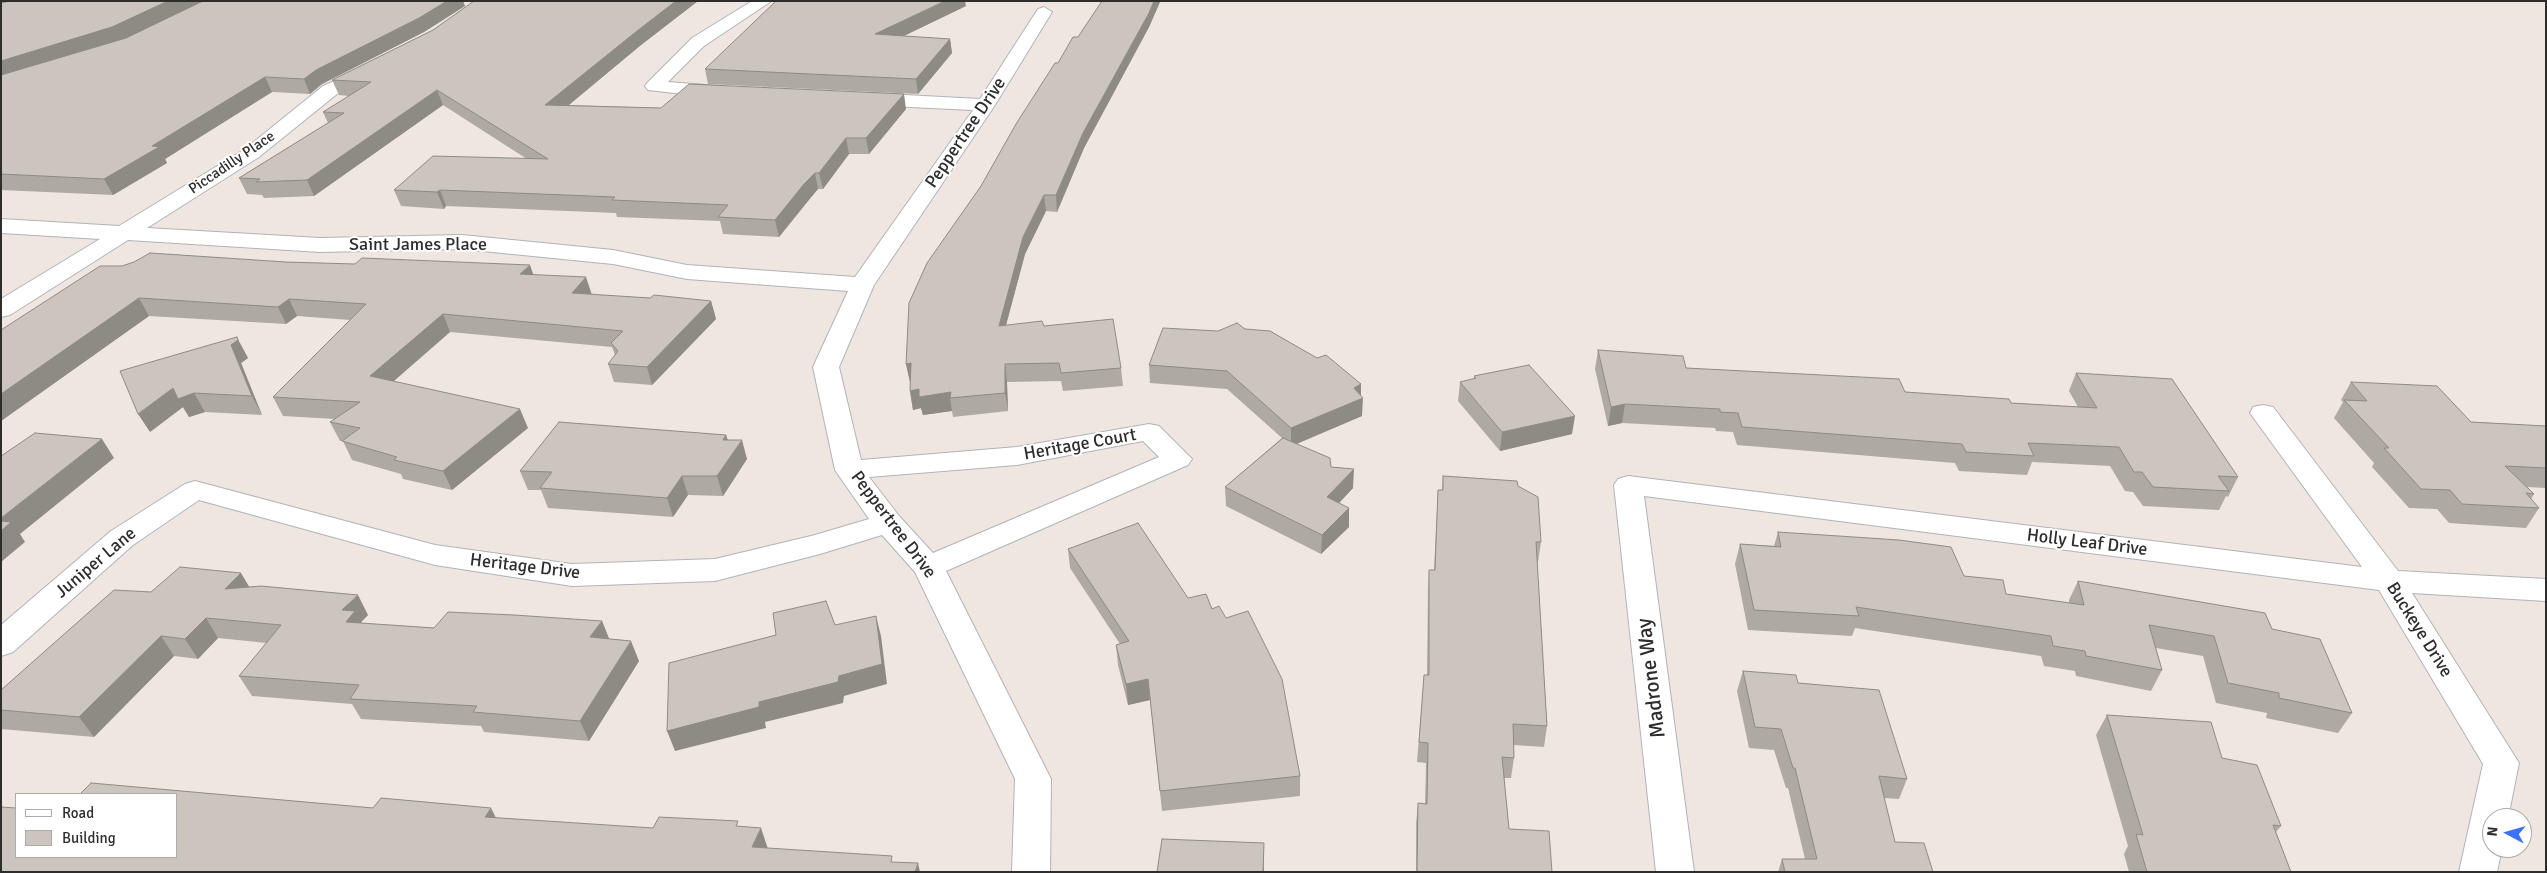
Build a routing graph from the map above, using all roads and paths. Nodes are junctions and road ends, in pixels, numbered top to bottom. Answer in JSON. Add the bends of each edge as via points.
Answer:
{"nodes":[{"id":1,"x":762,"y":2,"type":"edge"},
{"id":2,"x":1044,"y":12,"type":"dead end"},
{"id":3,"x":389,"y":60,"type":"edge"},
{"id":4,"x":733,"y":93,"type":"edge"},
{"id":5,"x":849,"y":98,"type":"edge"},
{"id":6,"x":986,"y":105,"type":"junction"},
{"id":7,"x":1,"y":226,"type":"edge"},
{"id":8,"x":122,"y":234,"type":"junction"},
{"id":9,"x":862,"y":285,"type":"junction"},
{"id":10,"x":1,"y":310,"type":"edge"},
{"id":11,"x":2263,"y":413,"type":"dead end"},
{"id":12,"x":849,"y":470,"type":"junction"},
{"id":13,"x":1628,"y":485,"type":"joint"},
{"id":14,"x":195,"y":490,"type":"joint"},
{"id":15,"x":888,"y":523,"type":"junction"},
{"id":16,"x":928,"y":567,"type":"junction"},
{"id":17,"x":2390,"y":581,"type":"junction"},
{"id":18,"x":2546,"y":590,"type":"edge"},
{"id":19,"x":1,"y":644,"type":"edge"},
{"id":20,"x":1031,"y":872,"type":"edge"},
{"id":21,"x":1675,"y":872,"type":"edge"},
{"id":22,"x":2478,"y":872,"type":"edge"}],
"edges":[{"from":1,"to":4,"type":"street","via":[[698,42],[654,86]]},
{"from":2,"to":6,"type":"street","name":"Peppertree Drive"},
{"from":3,"to":8,"type":"street","name":"Piccadilly Place","via":[[330,90],[252,153]]},
{"from":5,"to":6,"type":"street"},
{"from":6,"to":9,"type":"street","name":"Peppertree Drive"},
{"from":7,"to":8,"type":"street","name":"Saint James Place"},
{"from":8,"to":9,"type":"street","name":"Saint James Place","via":[[320,245],[462,242],[613,257],[687,272]]},
{"from":8,"to":10,"type":"street","name":"Piccadilly Place"},
{"from":9,"to":12,"type":"street","name":"Peppertree Drive","via":[[826,367]]},
{"from":11,"to":17,"type":"street","name":"Buckeye Drive"},
{"from":12,"to":15,"type":"street","name":"Peppertree Drive"},
{"from":12,"to":16,"type":"street","name":"Heritage Court","via":[[1017,456],[1148,432],[1178,459]]},
{"from":13,"to":17,"type":"street","name":"Holly Leaf Drive"},
{"from":13,"to":21,"type":"street","name":"Madrone Way"},
{"from":14,"to":15,"type":"street","name":"Heritage Drive","via":[[435,555],[572,575],[715,570]]},
{"from":14,"to":19,"type":"street","name":"Juniper Lane","via":[[122,538]]},
{"from":15,"to":16,"type":"street","name":"Peppertree Drive"},
{"from":16,"to":20,"type":"street","name":"Peppertree Drive","via":[[1033,779]]},
{"from":17,"to":18,"type":"street","name":"Holly Leaf Drive"},
{"from":17,"to":22,"type":"street","name":"Buckeye Drive","via":[[2501,763]]}]}
